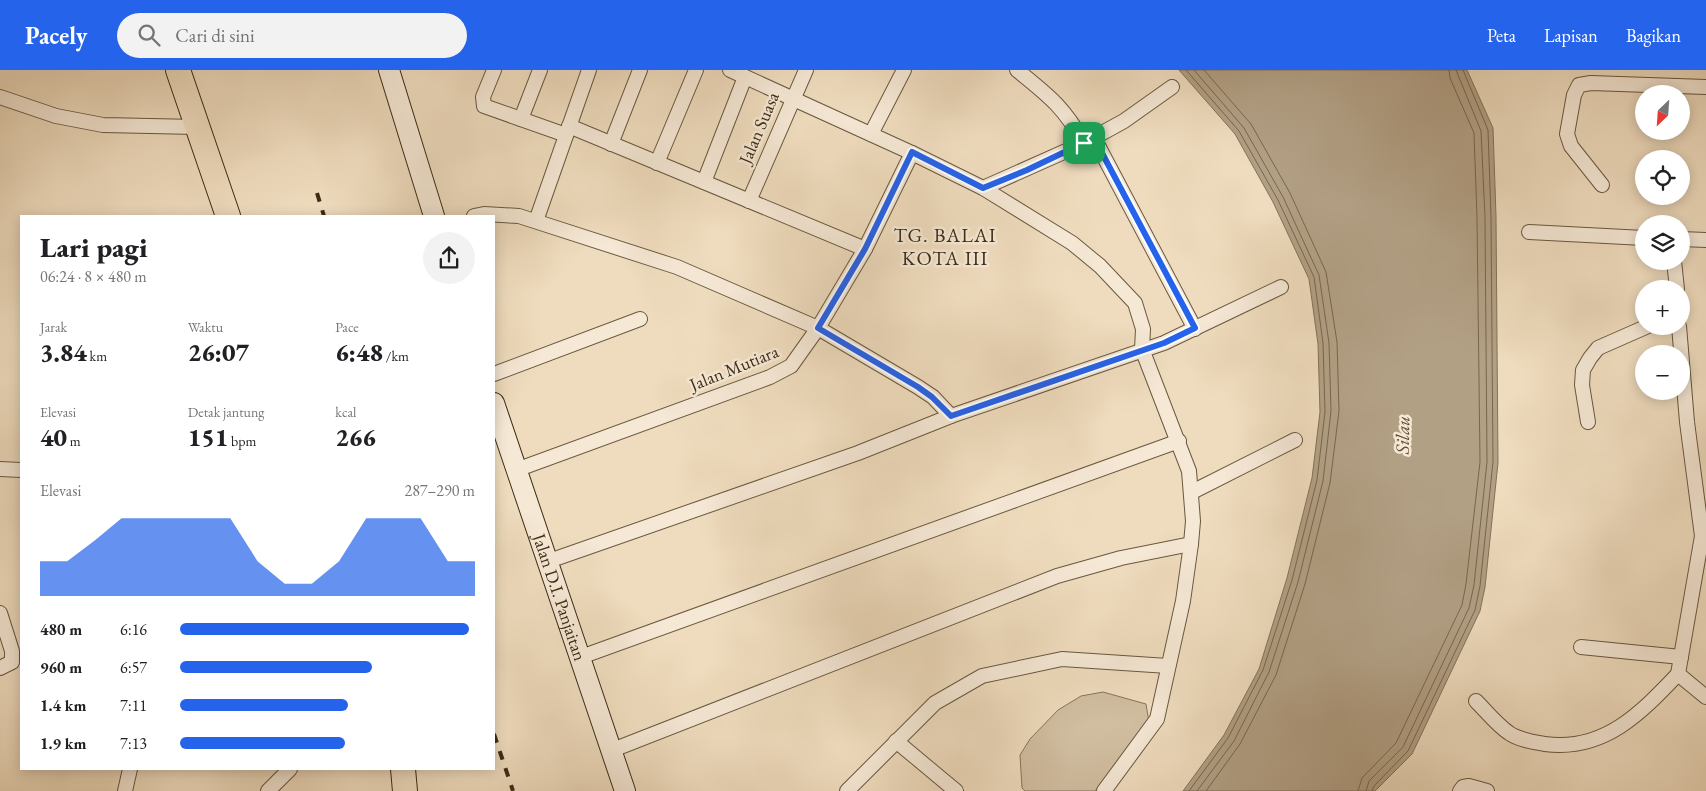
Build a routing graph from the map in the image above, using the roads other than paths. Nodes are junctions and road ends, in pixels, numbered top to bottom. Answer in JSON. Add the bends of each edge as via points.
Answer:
{"nodes":[{"id":1,"x":178,"y":70,"type":"edge"},
{"id":2,"x":389,"y":70,"type":"edge"},
{"id":3,"x":494,"y":70,"type":"edge"},
{"id":4,"x":540,"y":70,"type":"edge"},
{"id":5,"x":589,"y":70,"type":"edge"},
{"id":6,"x":640,"y":70,"type":"edge"},
{"id":7,"x":696,"y":70,"type":"edge"},
{"id":8,"x":730,"y":70,"type":"edge"},
{"id":9,"x":806,"y":70,"type":"edge"},
{"id":10,"x":904,"y":70,"type":"edge"},
{"id":11,"x":1017,"y":70,"type":"edge"},
{"id":12,"x":745,"y":77,"type":"junction"},
{"id":13,"x":1172,"y":87,"type":"dead end"},
{"id":14,"x":1706,"y":87,"type":"edge"},
{"id":15,"x":0,"y":97,"type":"edge"},
{"id":16,"x":792,"y":98,"type":"junction"},
{"id":17,"x":522,"y":119,"type":"junction"},
{"id":18,"x":197,"y":127,"type":"junction"},
{"id":19,"x":567,"y":130,"type":"junction"},
{"id":20,"x":871,"y":134,"type":"junction"},
{"id":21,"x":1089,"y":140,"type":"junction"},
{"id":22,"x":611,"y":144,"type":"junction"},
{"id":23,"x":912,"y":152,"type":"junction"},
{"id":24,"x":657,"y":162,"type":"junction"},
{"id":25,"x":704,"y":182,"type":"junction"},
{"id":26,"x":1602,"y":185,"type":"dead end"},
{"id":27,"x":983,"y":188,"type":"junction"},
{"id":28,"x":749,"y":201,"type":"junction"},
{"id":29,"x":228,"y":215,"type":"edge"},
{"id":30,"x":434,"y":215,"type":"edge"},
{"id":31,"x":479,"y":215,"type":"edge"},
{"id":32,"x":536,"y":221,"type":"junction"},
{"id":33,"x":1529,"y":232,"type":"dead end"},
{"id":34,"x":1635,"y":238,"type":"edge"},
{"id":35,"x":1690,"y":239,"type":"edge"},
{"id":36,"x":1706,"y":240,"type":"edge"},
{"id":37,"x":865,"y":249,"type":"junction"},
{"id":38,"x":1281,"y":287,"type":"dead end"},
{"id":39,"x":640,"y":319,"type":"dead end"},
{"id":40,"x":818,"y":328,"type":"junction"},
{"id":41,"x":1195,"y":328,"type":"junction"},
{"id":42,"x":1635,"y":332,"type":"edge"},
{"id":43,"x":1680,"y":335,"type":"edge"},
{"id":44,"x":1142,"y":348,"type":"junction"},
{"id":45,"x":495,"y":374,"type":"edge"},
{"id":46,"x":495,"y":406,"type":"edge"},
{"id":47,"x":951,"y":416,"type":"junction"},
{"id":48,"x":1588,"y":422,"type":"dead end"},
{"id":49,"x":1295,"y":440,"type":"dead end"},
{"id":50,"x":1179,"y":442,"type":"junction"},
{"id":51,"x":0,"y":469,"type":"edge"},
{"id":52,"x":20,"y":470,"type":"edge"},
{"id":53,"x":516,"y":470,"type":"junction"},
{"id":54,"x":1192,"y":492,"type":"junction"},
{"id":55,"x":1191,"y":544,"type":"junction"},
{"id":56,"x":546,"y":562,"type":"junction"},
{"id":57,"x":0,"y":613,"type":"edge"},
{"id":58,"x":1581,"y":647,"type":"dead end"},
{"id":59,"x":1681,"y":657,"type":"junction"},
{"id":60,"x":578,"y":658,"type":"junction"},
{"id":61,"x":1168,"y":666,"type":"junction"},
{"id":62,"x":0,"y":668,"type":"edge"},
{"id":63,"x":1678,"y":674,"type":"junction"},
{"id":64,"x":1706,"y":697,"type":"edge"},
{"id":65,"x":1476,"y":701,"type":"dead end"},
{"id":66,"x":896,"y":741,"type":"junction"},
{"id":67,"x":610,"y":751,"type":"junction"},
{"id":68,"x":130,"y":770,"type":"edge"},
{"id":69,"x":289,"y":770,"type":"edge"},
{"id":70,"x":403,"y":770,"type":"edge"},
{"id":71,"x":125,"y":791,"type":"edge"},
{"id":72,"x":268,"y":791,"type":"edge"},
{"id":73,"x":405,"y":791,"type":"edge"},
{"id":74,"x":625,"y":791,"type":"edge"},
{"id":75,"x":847,"y":791,"type":"edge"},
{"id":76,"x":956,"y":791,"type":"edge"},
{"id":77,"x":1104,"y":791,"type":"edge"},
{"id":78,"x":1460,"y":791,"type":"edge"},
{"id":79,"x":1487,"y":791,"type":"edge"}],
"edges":[{"from":1,"to":18,"type":"highway"},
{"from":2,"to":30,"type":"main road"},
{"from":3,"to":17,"type":"street","via":[[483,97],[484,106]]},
{"from":4,"to":17,"type":"street"},
{"from":5,"to":19,"type":"street"},
{"from":6,"to":22,"type":"street"},
{"from":7,"to":24,"type":"street"},
{"from":8,"to":12,"type":"street"},
{"from":9,"to":16,"type":"street","name":"Jalan Suasa"},
{"from":10,"to":20,"type":"street"},
{"from":11,"to":21,"type":"street","via":[[1061,107]]},
{"from":12,"to":16,"type":"street"},
{"from":12,"to":25,"type":"street"},
{"from":13,"to":21,"type":"street","via":[[1124,121]]},
{"from":14,"to":26,"type":"street","via":[[1591,83],[1580,86],[1574,95],[1567,134],[1571,146]]},
{"from":15,"to":18,"type":"street","via":[[56,116],[103,125]]},
{"from":16,"to":20,"type":"street"},
{"from":16,"to":28,"type":"street","name":"Jalan Suasa"},
{"from":17,"to":19,"type":"street"},
{"from":18,"to":29,"type":"highway"},
{"from":19,"to":22,"type":"street"},
{"from":19,"to":32,"type":"street"},
{"from":20,"to":23,"type":"street"},
{"from":21,"to":27,"type":"street"},
{"from":21,"to":41,"type":"street"},
{"from":22,"to":24,"type":"street"},
{"from":23,"to":27,"type":"street"},
{"from":23,"to":37,"type":"street","name":"Jalan Mutiara"},
{"from":24,"to":25,"type":"street"},
{"from":25,"to":28,"type":"street"},
{"from":27,"to":44,"type":"street","via":[[1072,242],[1121,286],[1140,315]]},
{"from":28,"to":37,"type":"street"},
{"from":31,"to":32,"type":"street","via":[[503,214]]},
{"from":32,"to":40,"type":"street","via":[[677,267]]},
{"from":33,"to":34,"type":"street"},
{"from":35,"to":36,"type":"street"},
{"from":37,"to":40,"type":"street","name":"Jalan Mutiara"},
{"from":38,"to":41,"type":"street"},
{"from":39,"to":45,"type":"street"},
{"from":40,"to":47,"type":"street","via":[[918,387]]},
{"from":40,"to":53,"type":"street","name":"Jalan Mutiara","via":[[798,358],[783,372]]},
{"from":41,"to":44,"type":"street","via":[[1164,343]]},
{"from":42,"to":48,"type":"street","via":[[1598,348],[1583,370]]},
{"from":43,"to":59,"type":"street","via":[[1702,536]]},
{"from":44,"to":47,"type":"street"},
{"from":44,"to":50,"type":"street"},
{"from":46,"to":53,"type":"main road","name":"Jalan D.I. Panjaitan"},
{"from":47,"to":56,"type":"street","via":[[858,453]]},
{"from":49,"to":54,"type":"street"},
{"from":50,"to":54,"type":"street"},
{"from":50,"to":60,"type":"street"},
{"from":51,"to":52,"type":"street"},
{"from":53,"to":56,"type":"main road","name":"Jalan D.I. Panjaitan"},
{"from":54,"to":55,"type":"street"},
{"from":55,"to":61,"type":"street","via":[[1183,600]]},
{"from":55,"to":67,"type":"street","via":[[1057,576]]},
{"from":56,"to":60,"type":"main road","name":"Jalan D.I. Panjaitan"},
{"from":57,"to":62,"type":"street","via":[[12,650],[12,662]]},
{"from":58,"to":59,"type":"street"},
{"from":59,"to":63,"type":"street"},
{"from":60,"to":67,"type":"main road","name":"Jalan D.I. Panjaitan"},
{"from":61,"to":66,"type":"street","via":[[1062,659],[982,676],[935,703]]},
{"from":61,"to":77,"type":"street","via":[[1157,719]]},
{"from":63,"to":64,"type":"street"},
{"from":63,"to":65,"type":"street","via":[[1630,721],[1605,737],[1570,745],[1534,742],[1509,733]]},
{"from":66,"to":75,"type":"street"},
{"from":66,"to":76,"type":"street"},
{"from":67,"to":74,"type":"main road","name":"Jalan D.I. Panjaitan"},
{"from":68,"to":71,"type":"street"},
{"from":69,"to":72,"type":"street"},
{"from":70,"to":73,"type":"highway"},
{"from":78,"to":79,"type":"street","via":[[1468,786]]}]}
